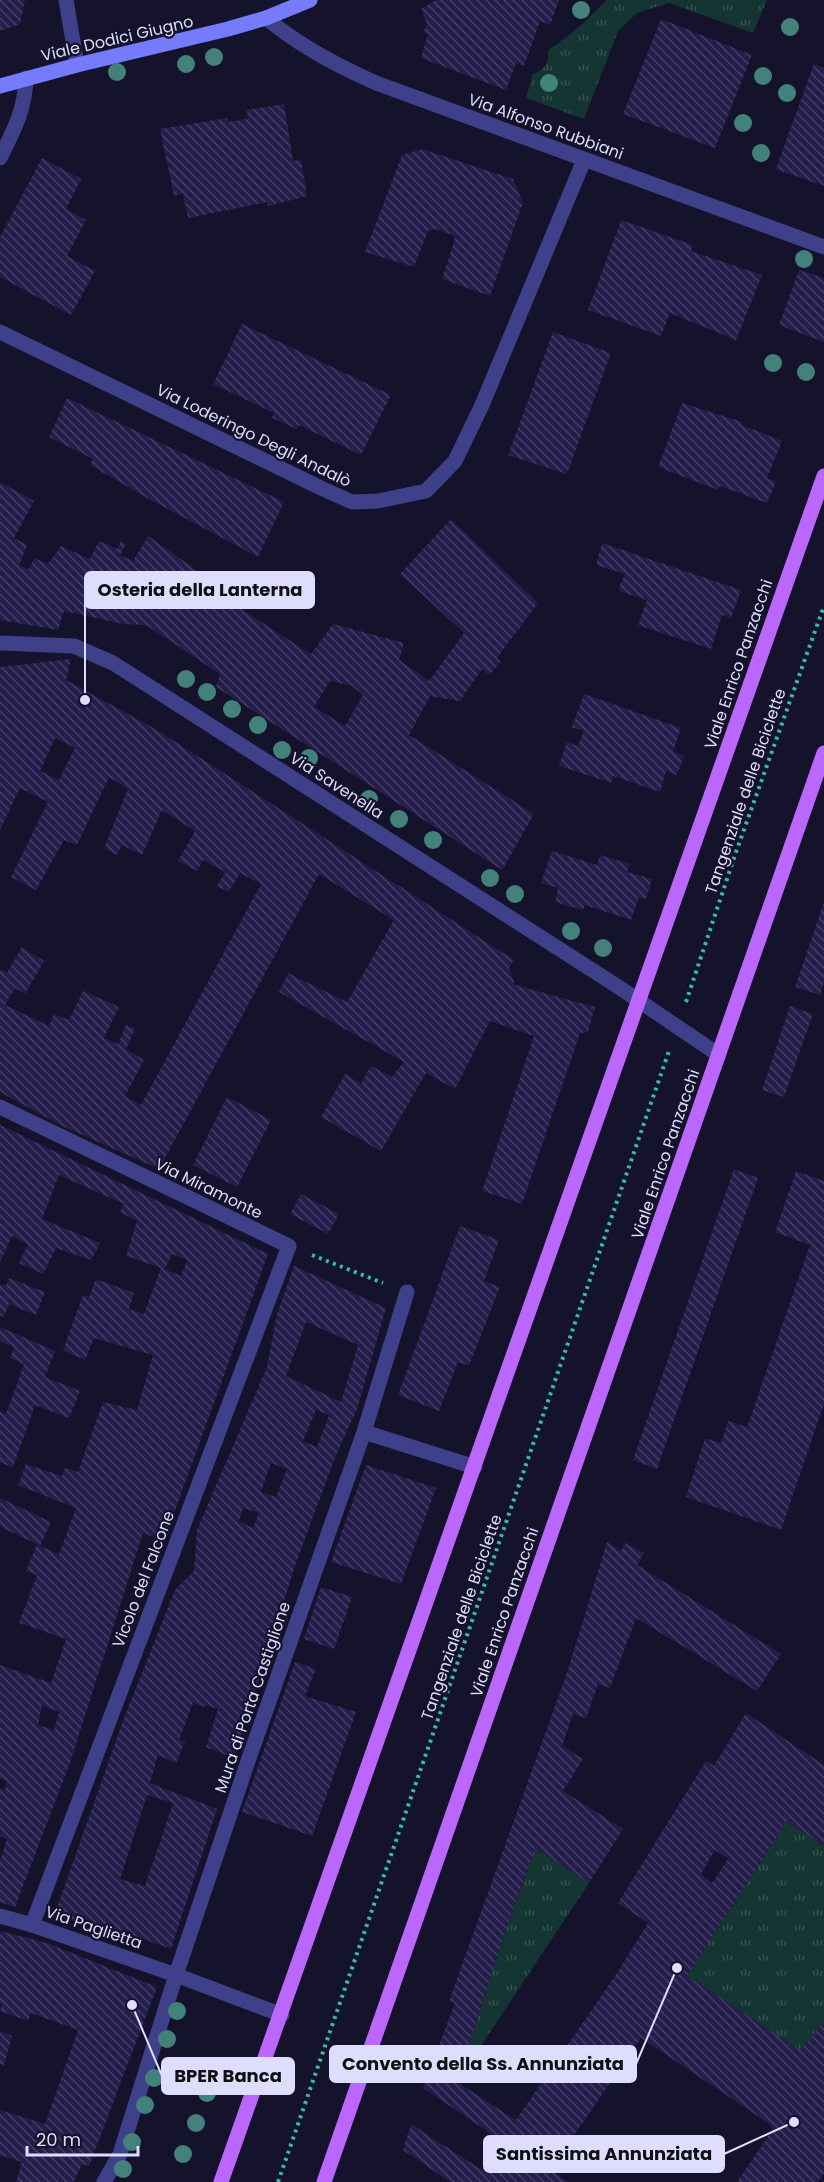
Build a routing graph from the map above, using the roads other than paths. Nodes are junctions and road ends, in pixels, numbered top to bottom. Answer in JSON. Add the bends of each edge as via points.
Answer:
{"nodes":[{"id":1,"x":66,"y":0,"type":"edge"},
{"id":2,"x":310,"y":0,"type":"edge"},
{"id":3,"x":266,"y":18,"type":"junction"},
{"id":4,"x":78,"y":65,"type":"junction"},
{"id":5,"x":26,"y":78,"type":"junction"},
{"id":6,"x":0,"y":86,"type":"edge"},
{"id":7,"x":0,"y":158,"type":"edge"},
{"id":8,"x":584,"y":160,"type":"junction"},
{"id":9,"x":824,"y":247,"type":"edge"},
{"id":10,"x":0,"y":332,"type":"edge"},
{"id":11,"x":824,"y":476,"type":"edge"},
{"id":12,"x":0,"y":643,"type":"edge"},
{"id":13,"x":824,"y":753,"type":"edge"},
{"id":14,"x":639,"y":1001,"type":"junction"},
{"id":15,"x":718,"y":1055,"type":"junction"},
{"id":16,"x":0,"y":1107,"type":"edge"},
{"id":17,"x":289,"y":1246,"type":"joint"},
{"id":18,"x":406,"y":1292,"type":"road end"},
{"id":19,"x":364,"y":1432,"type":"junction"},
{"id":20,"x":475,"y":1467,"type":"junction"},
{"id":21,"x":0,"y":1916,"type":"edge"},
{"id":22,"x":32,"y":1925,"type":"junction"},
{"id":23,"x":176,"y":1975,"type":"junction"},
{"id":24,"x":282,"y":2015,"type":"junction"},
{"id":25,"x":104,"y":2182,"type":"edge"},
{"id":26,"x":221,"y":2182,"type":"edge"},
{"id":27,"x":324,"y":2182,"type":"edge"}],
"edges":[{"from":1,"to":4,"type":"street"},
{"from":2,"to":3,"type":"street","name":"Viale Dodici Giugno"},
{"from":3,"to":4,"type":"street","name":"Viale Dodici Giugno"},
{"from":3,"to":8,"type":"street","name":"Via Alfonso Rubbiani","via":[[301,45],[376,83]]},
{"from":4,"to":5,"type":"street","name":"Viale Dodici Giugno"},
{"from":5,"to":6,"type":"street","name":"Viale Dodici Giugno"},
{"from":5,"to":7,"type":"street","via":[[24,105]]},
{"from":8,"to":9,"type":"street","name":"Via Alfonso Rubbiani"},
{"from":8,"to":10,"type":"street","name":"Via Loderingo Degli Andalò","via":[[482,405],[454,461],[426,491],[352,502]]},
{"from":11,"to":14,"type":"main road","name":"Viale Enrico Panzacchi"},
{"from":12,"to":14,"type":"street","name":"Via Savenella","via":[[74,645],[113,663]]},
{"from":13,"to":15,"type":"main road","name":"Viale Enrico Panzacchi"},
{"from":14,"to":15,"type":"street","name":"Viale Enrico Panzacchi"},
{"from":14,"to":20,"type":"main road","name":"Viale Enrico Panzacchi"},
{"from":15,"to":27,"type":"main road","name":"Viale Enrico Panzacchi"},
{"from":16,"to":17,"type":"street","name":"Via Miramonte"},
{"from":17,"to":22,"type":"street","name":"Vicolo del Falcone"},
{"from":18,"to":19,"type":"street","name":"Mura di Porta Castiglione"},
{"from":19,"to":20,"type":"street"},
{"from":19,"to":23,"type":"street","name":"Mura di Porta Castiglione"},
{"from":20,"to":24,"type":"main road","name":"Viale Enrico Panzacchi"},
{"from":21,"to":22,"type":"street","name":"Via Paglietta"},
{"from":22,"to":23,"type":"street","name":"Via Paglietta"},
{"from":23,"to":24,"type":"street","name":"Via Paglietta"},
{"from":23,"to":25,"type":"street","name":"Mura di Porta Castiglione","via":[[120,2154]]},
{"from":24,"to":26,"type":"main road","name":"Viale Enrico Panzacchi"}]}
